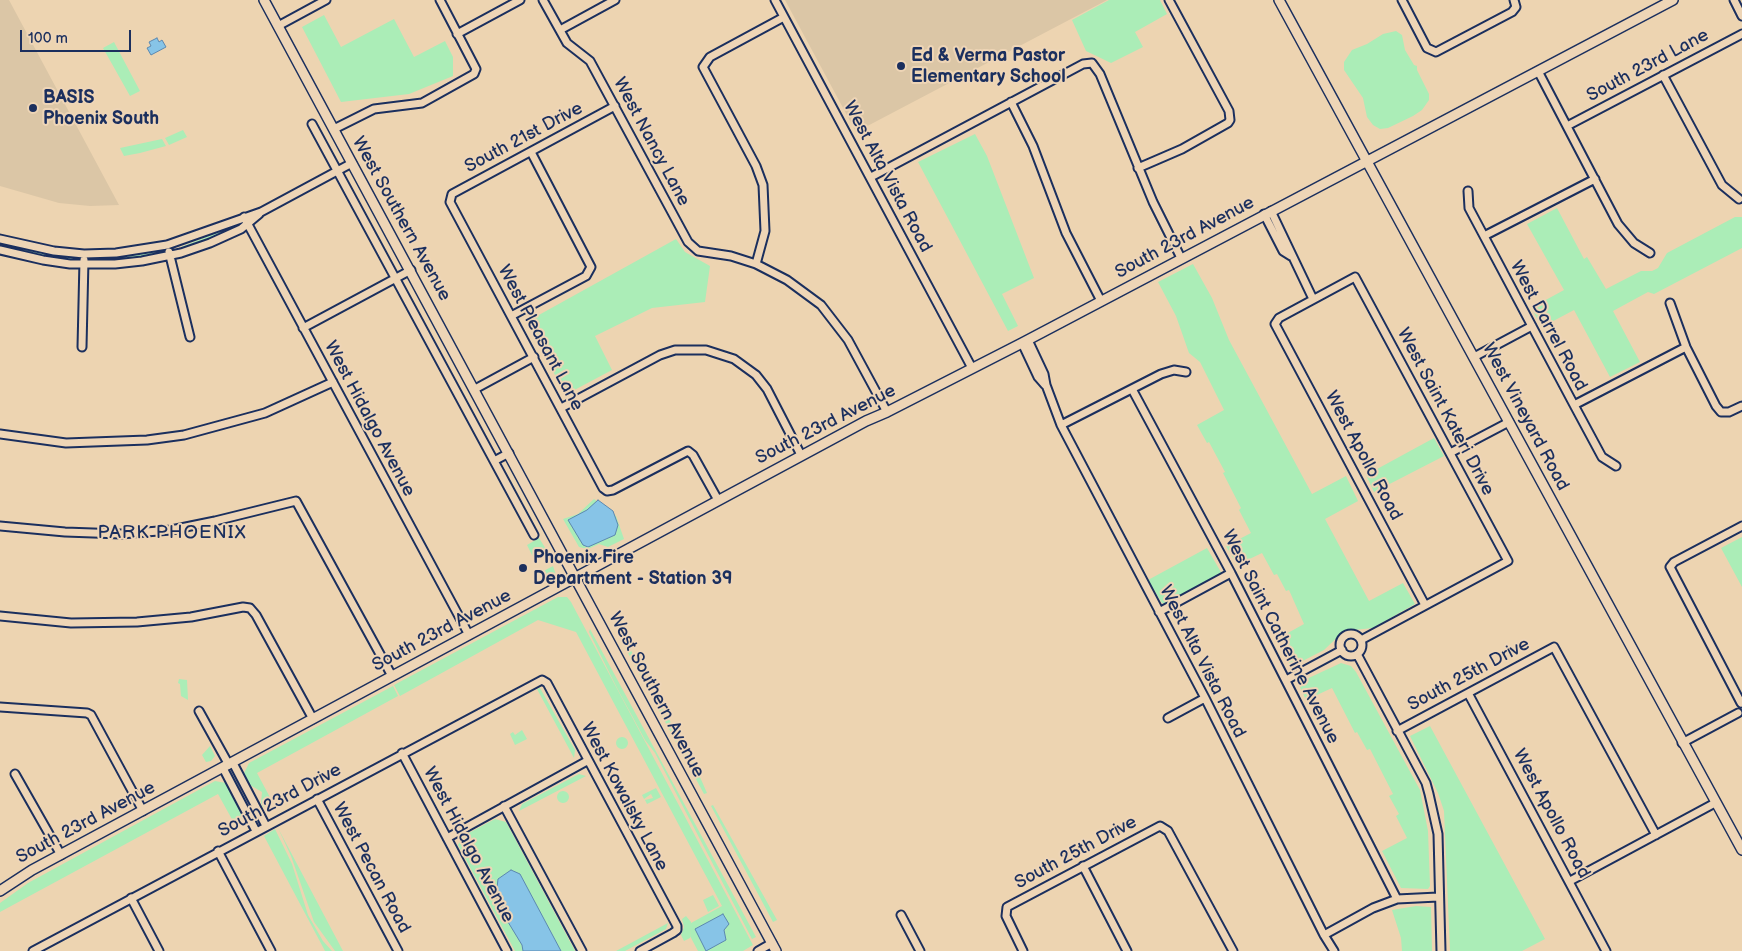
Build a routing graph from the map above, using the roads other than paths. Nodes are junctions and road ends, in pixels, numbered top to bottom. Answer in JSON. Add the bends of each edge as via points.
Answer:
{"nodes":[{"id":1,"x":264,"y":0,"type":"edge"},
{"id":2,"x":326,"y":0,"type":"edge"},
{"id":3,"x":440,"y":0,"type":"edge"},
{"id":4,"x":520,"y":0,"type":"edge"},
{"id":5,"x":543,"y":0,"type":"edge"},
{"id":6,"x":615,"y":0,"type":"edge"},
{"id":7,"x":775,"y":0,"type":"edge"},
{"id":8,"x":1279,"y":0,"type":"edge"},
{"id":9,"x":1402,"y":0,"type":"edge"},
{"id":10,"x":1673,"y":0,"type":"edge"},
{"id":11,"x":1734,"y":0,"type":"edge"},
{"id":12,"x":1172,"y":1,"type":"edge"},
{"id":13,"x":1515,"y":3,"type":"edge"},
{"id":14,"x":1742,"y":16,"type":"edge"},
{"id":15,"x":784,"y":17,"type":"junction"},
{"id":16,"x":278,"y":26,"type":"junction"},
{"id":17,"x":560,"y":30,"type":"junction"},
{"id":18,"x":457,"y":34,"type":"junction"},
{"id":19,"x":1742,"y":34,"type":"edge"},
{"id":20,"x":1538,"y":71,"type":"junction"},
{"id":21,"x":1663,"y":75,"type":"junction"},
{"id":22,"x":1011,"y":102,"type":"junction"},
{"id":23,"x":615,"y":106,"type":"junction"},
{"id":24,"x":312,"y":124,"type":"dead end"},
{"id":25,"x":1567,"y":126,"type":"junction"},
{"id":26,"x":334,"y":129,"type":"junction"},
{"id":27,"x":531,"y":152,"type":"junction"},
{"id":28,"x":1368,"y":159,"type":"junction"},
{"id":29,"x":352,"y":163,"type":"junction"},
{"id":30,"x":1138,"y":168,"type":"junction"},
{"id":31,"x":338,"y":171,"type":"junction"},
{"id":32,"x":871,"y":177,"type":"junction"},
{"id":33,"x":1595,"y":179,"type":"junction"},
{"id":34,"x":1468,"y":191,"type":"dead end"},
{"id":35,"x":450,"y":198,"type":"joint"},
{"id":36,"x":1739,"y":200,"type":"dead end"},
{"id":37,"x":261,"y":212,"type":"junction"},
{"id":38,"x":1268,"y":213,"type":"junction"},
{"id":39,"x":244,"y":217,"type":"junction"},
{"id":40,"x":248,"y":225,"type":"junction"},
{"id":41,"x":1484,"y":236,"type":"junction"},
{"id":42,"x":2,"y":240,"type":"edge"},
{"id":43,"x":167,"y":245,"type":"junction"},
{"id":44,"x":0,"y":250,"type":"edge"},
{"id":45,"x":84,"y":254,"type":"junction"},
{"id":46,"x":1650,"y":254,"type":"dead end"},
{"id":47,"x":170,"y":256,"type":"junction"},
{"id":48,"x":1181,"y":258,"type":"junction"},
{"id":49,"x":84,"y":263,"type":"junction"},
{"id":50,"x":756,"y":264,"type":"junction"},
{"id":51,"x":411,"y":270,"type":"junction"},
{"id":52,"x":396,"y":278,"type":"junction"},
{"id":53,"x":1313,"y":299,"type":"junction"},
{"id":54,"x":1101,"y":301,"type":"junction"},
{"id":55,"x":1670,"y":304,"type":"dead end"},
{"id":56,"x":511,"y":316,"type":"junction"},
{"id":57,"x":1532,"y":326,"type":"junction"},
{"id":58,"x":303,"y":328,"type":"junction"},
{"id":59,"x":190,"y":336,"type":"dead end"},
{"id":60,"x":1025,"y":342,"type":"junction"},
{"id":61,"x":82,"y":347,"type":"dead end"},
{"id":62,"x":1686,"y":347,"type":"junction"},
{"id":63,"x":534,"y":357,"type":"junction"},
{"id":64,"x":1474,"y":357,"type":"junction"},
{"id":65,"x":972,"y":368,"type":"junction"},
{"id":66,"x":1186,"y":372,"type":"dead end"},
{"id":67,"x":332,"y":382,"type":"junction"},
{"id":68,"x":474,"y":389,"type":"junction"},
{"id":69,"x":1132,"y":389,"type":"junction"},
{"id":70,"x":1574,"y":406,"type":"junction"},
{"id":71,"x":1742,"y":406,"type":"edge"},
{"id":72,"x":561,"y":408,"type":"junction"},
{"id":73,"x":887,"y":412,"type":"junction"},
{"id":74,"x":1509,"y":422,"type":"junction"},
{"id":75,"x":1061,"y":425,"type":"junction"},
{"id":76,"x":0,"y":434,"type":"edge"},
{"id":77,"x":509,"y":453,"type":"junction"},
{"id":78,"x":1450,"y":453,"type":"junction"},
{"id":79,"x":801,"y":455,"type":"junction"},
{"id":80,"x":494,"y":461,"type":"junction"},
{"id":81,"x":1616,"y":466,"type":"dead end"},
{"id":82,"x":718,"y":500,"type":"junction"},
{"id":83,"x":0,"y":526,"type":"edge"},
{"id":84,"x":1742,"y":526,"type":"edge"},
{"id":85,"x":534,"y":535,"type":"dead end"},
{"id":86,"x":1231,"y":573,"type":"junction"},
{"id":87,"x":575,"y":577,"type":"junction"},
{"id":88,"x":1425,"y":605,"type":"junction"},
{"id":89,"x":1159,"y":612,"type":"junction"},
{"id":90,"x":0,"y":616,"type":"edge"},
{"id":91,"x":469,"y":635,"type":"junction"},
{"id":92,"x":1361,"y":640,"type":"junction"},
{"id":93,"x":1342,"y":650,"type":"junction"},
{"id":94,"x":1357,"y":654,"type":"junction"},
{"id":95,"x":392,"y":676,"type":"junction"},
{"id":96,"x":542,"y":680,"type":"joint"},
{"id":97,"x":1286,"y":680,"type":"junction"},
{"id":98,"x":1468,"y":693,"type":"junction"},
{"id":99,"x":1205,"y":698,"type":"junction"},
{"id":100,"x":1741,"y":703,"type":"edge"},
{"id":101,"x":0,"y":707,"type":"edge"},
{"id":102,"x":199,"y":711,"type":"dead end"},
{"id":103,"x":1740,"y":715,"type":"edge"},
{"id":104,"x":1168,"y":718,"type":"dead end"},
{"id":105,"x":313,"y":719,"type":"junction"},
{"id":106,"x":1398,"y":730,"type":"junction"},
{"id":107,"x":1682,"y":743,"type":"junction"},
{"id":108,"x":402,"y":753,"type":"junction"},
{"id":109,"x":587,"y":761,"type":"junction"},
{"id":110,"x":228,"y":765,"type":"junction"},
{"id":111,"x":15,"y":774,"type":"dead end"},
{"id":112,"x":316,"y":799,"type":"junction"},
{"id":113,"x":1715,"y":803,"type":"junction"},
{"id":114,"x":504,"y":806,"type":"junction"},
{"id":115,"x":143,"y":811,"type":"junction"},
{"id":116,"x":266,"y":826,"type":"junction"},
{"id":117,"x":256,"y":831,"type":"junction"},
{"id":118,"x":1656,"y":834,"type":"junction"},
{"id":119,"x":447,"y":838,"type":"junction"},
{"id":120,"x":1742,"y":850,"type":"edge"},
{"id":121,"x":218,"y":851,"type":"junction"},
{"id":122,"x":61,"y":855,"type":"junction"},
{"id":123,"x":1083,"y":866,"type":"junction"},
{"id":124,"x":1570,"y":881,"type":"junction"},
{"id":125,"x":0,"y":891,"type":"edge"},
{"id":126,"x":1438,"y":897,"type":"junction"},
{"id":127,"x":131,"y":898,"type":"junction"},
{"id":128,"x":1397,"y":899,"type":"junction"},
{"id":129,"x":901,"y":915,"type":"dead end"},
{"id":130,"x":1324,"y":935,"type":"junction"},
{"id":131,"x":47,"y":943,"type":"junction"},
{"id":132,"x":774,"y":947,"type":"edge"},
{"id":133,"x":33,"y":951,"type":"edge"},
{"id":134,"x":52,"y":951,"type":"edge"},
{"id":135,"x":159,"y":951,"type":"edge"},
{"id":136,"x":272,"y":951,"type":"edge"},
{"id":137,"x":398,"y":951,"type":"edge"},
{"id":138,"x":507,"y":951,"type":"edge"},
{"id":139,"x":582,"y":951,"type":"edge"},
{"id":140,"x":640,"y":951,"type":"edge"},
{"id":141,"x":758,"y":951,"type":"edge"},
{"id":142,"x":920,"y":951,"type":"edge"},
{"id":143,"x":1023,"y":951,"type":"edge"},
{"id":144,"x":1127,"y":951,"type":"edge"},
{"id":145,"x":1233,"y":951,"type":"edge"},
{"id":146,"x":1334,"y":951,"type":"edge"},
{"id":147,"x":1441,"y":951,"type":"edge"},
{"id":148,"x":1606,"y":951,"type":"edge"}],
"edges":[{"from":1,"to":16,"type":"street","name":"West Southern Avenue"},
{"from":2,"to":16,"type":"street"},
{"from":3,"to":18,"type":"street"},
{"from":4,"to":18,"type":"street"},
{"from":5,"to":17,"type":"street","name":"West Nancy Lane"},
{"from":6,"to":17,"type":"street"},
{"from":7,"to":15,"type":"street","name":"West Alta Vista Road"},
{"from":8,"to":28,"type":"street","name":"West Vineyard Road"},
{"from":9,"to":13,"type":"street","via":[[1432,52],[1512,12]]},
{"from":10,"to":20,"type":"street","name":"South 23rd Avenue"},
{"from":11,"to":14,"type":"street"},
{"from":12,"to":30,"type":"street","via":[[1229,111],[1230,120],[1182,149]]},
{"from":15,"to":32,"type":"street","name":"West Alta Vista Road"},
{"from":15,"to":50,"type":"street","via":[[710,57],[703,67],[763,185],[765,231]]},
{"from":16,"to":26,"type":"street","name":"West Southern Avenue"},
{"from":17,"to":23,"type":"street","name":"West Nancy Lane","via":[[567,43],[590,62]]},
{"from":18,"to":26,"type":"street","via":[[476,69],[470,78],[422,103],[374,109]]},
{"from":19,"to":21,"type":"street","name":"South 23rd Lane"},
{"from":20,"to":25,"type":"street"},
{"from":20,"to":28,"type":"street","name":"South 23rd Avenue"},
{"from":21,"to":25,"type":"street","name":"South 23rd Lane"},
{"from":21,"to":36,"type":"street","via":[[1722,185]]},
{"from":22,"to":30,"type":"street","via":[[1083,64],[1092,63],[1098,69],[1117,111]]},
{"from":22,"to":32,"type":"street"},
{"from":22,"to":54,"type":"street","via":[[1066,233]]},
{"from":23,"to":27,"type":"street","name":"South 21st Drive"},
{"from":23,"to":50,"type":"street","name":"West Nancy Lane","via":[[690,245],[698,251]]},
{"from":24,"to":31,"type":"street","name":"West Southern Avenue"},
{"from":25,"to":33,"type":"street"},
{"from":26,"to":29,"type":"street","name":"West Southern Avenue"},
{"from":27,"to":35,"type":"street","name":"South 21st Drive"},
{"from":27,"to":56,"type":"street","via":[[591,264],[589,273]]},
{"from":28,"to":38,"type":"street","name":"South 23rd Avenue"},
{"from":28,"to":64,"type":"street","name":"West Vineyard Road"},
{"from":29,"to":31,"type":"street"},
{"from":29,"to":51,"type":"street","name":"West Southern Avenue"},
{"from":30,"to":48,"type":"street"},
{"from":31,"to":37,"type":"street"},
{"from":31,"to":52,"type":"street","name":"West Southern Avenue"},
{"from":32,"to":65,"type":"street","name":"West Alta Vista Road"},
{"from":33,"to":41,"type":"street"},
{"from":33,"to":46,"type":"street","via":[[1618,224],[1634,243]]},
{"from":34,"to":41,"type":"street","name":"West Darrel Road","via":[[1469,208]]},
{"from":35,"to":56,"type":"street","name":"West Pleasant Lane"},
{"from":37,"to":39,"type":"street"},
{"from":37,"to":40,"type":"street"},
{"from":38,"to":48,"type":"street","name":"South 23rd Avenue"},
{"from":38,"to":53,"type":"street","via":[[1284,250],[1291,256]]},
{"from":39,"to":40,"type":"street","name":"West Hidalgo Avenue"},
{"from":39,"to":43,"type":"street"},
{"from":40,"to":47,"type":"street","via":[[210,244]]},
{"from":40,"to":58,"type":"street","name":"West Hidalgo Avenue"},
{"from":41,"to":57,"type":"street","name":"West Darrel Road"},
{"from":42,"to":44,"type":"street"},
{"from":42,"to":45,"type":"street"},
{"from":43,"to":45,"type":"street"},
{"from":43,"to":47,"type":"street"},
{"from":44,"to":49,"type":"street","via":[[49,261]]},
{"from":45,"to":49,"type":"street"},
{"from":47,"to":49,"type":"street","via":[[127,263]]},
{"from":47,"to":59,"type":"street"},
{"from":48,"to":54,"type":"street","name":"South 23rd Avenue"},
{"from":49,"to":61,"type":"street"},
{"from":50,"to":73,"type":"street","name":"West Nancy Lane","via":[[788,280],[821,305],[848,340]]},
{"from":51,"to":52,"type":"street"},
{"from":51,"to":68,"type":"street","name":"West Southern Avenue"},
{"from":52,"to":58,"type":"street"},
{"from":52,"to":80,"type":"street","name":"West Southern Avenue"},
{"from":53,"to":78,"type":"street","name":"West Saint Kateri Drive","via":[[1355,277]]},
{"from":53,"to":88,"type":"street","name":"West Apollo Road","via":[[1276,321],[1276,326]]},
{"from":54,"to":60,"type":"street","name":"South 23rd Avenue"},
{"from":55,"to":62,"type":"street"},
{"from":56,"to":63,"type":"street","name":"West Pleasant Lane"},
{"from":57,"to":64,"type":"street"},
{"from":57,"to":70,"type":"street","name":"West Darrel Road"},
{"from":58,"to":67,"type":"street","name":"West Hidalgo Avenue"},
{"from":60,"to":65,"type":"street","name":"South 23rd Avenue"},
{"from":60,"to":75,"type":"street","name":"West Alta Vista Road"},
{"from":62,"to":70,"type":"street"},
{"from":62,"to":71,"type":"street","via":[[1721,412]]},
{"from":63,"to":68,"type":"street"},
{"from":63,"to":72,"type":"street","name":"West Pleasant Lane"},
{"from":64,"to":74,"type":"street","name":"West Vineyard Road"},
{"from":65,"to":73,"type":"street","name":"South 23rd Avenue"},
{"from":66,"to":69,"type":"street","via":[[1166,372]]},
{"from":67,"to":76,"type":"street","via":[[265,413],[184,435],[66,443]]},
{"from":67,"to":91,"type":"street","name":"West Hidalgo Avenue"},
{"from":68,"to":77,"type":"street","name":"West Southern Avenue"},
{"from":69,"to":75,"type":"street"},
{"from":69,"to":86,"type":"street","name":"West Saint Catherine Avenue"},
{"from":70,"to":81,"type":"street","name":"West Darrel Road","via":[[1602,457]]},
{"from":72,"to":79,"type":"street","via":[[660,355],[675,350],[706,350],[734,359],[756,375],[767,389]]},
{"from":72,"to":82,"type":"street","name":"West Pleasant Lane","via":[[601,486],[607,491],[685,451],[691,451]]},
{"from":73,"to":79,"type":"street","name":"South 23rd Avenue"},
{"from":74,"to":78,"type":"street"},
{"from":74,"to":107,"type":"street","name":"West Vineyard Road"},
{"from":75,"to":89,"type":"street","name":"West Alta Vista Road"},
{"from":77,"to":80,"type":"street"},
{"from":77,"to":87,"type":"street","name":"West Southern Avenue"},
{"from":78,"to":88,"type":"street","name":"West Saint Kateri Drive","via":[[1508,561]]},
{"from":79,"to":82,"type":"street","name":"South 23rd Avenue"},
{"from":80,"to":85,"type":"street","name":"West Southern Avenue"},
{"from":82,"to":87,"type":"street","name":"South 23rd Avenue"},
{"from":83,"to":95,"type":"street","via":[[121,534],[215,521],[296,501]]},
{"from":84,"to":100,"type":"street","via":[[1670,567]]},
{"from":86,"to":89,"type":"street"},
{"from":86,"to":97,"type":"street","name":"West Saint Catherine Avenue"},
{"from":87,"to":91,"type":"street","name":"South 23rd Avenue"},
{"from":87,"to":132,"type":"street","name":"West Southern Avenue"},
{"from":88,"to":92,"type":"street"},
{"from":89,"to":99,"type":"street","name":"West Alta Vista Road"},
{"from":90,"to":105,"type":"street","via":[[71,623],[137,622],[250,608]]},
{"from":91,"to":95,"type":"street","name":"South 23rd Avenue"},
{"from":92,"to":93,"type":"street","via":[[1354,634],[1346,635],[1340,642]]},
{"from":92,"to":94,"type":"street","via":[[1362,648]]},
{"from":93,"to":94,"type":"street","via":[[1348,656]]},
{"from":93,"to":97,"type":"street"},
{"from":94,"to":106,"type":"street"},
{"from":95,"to":105,"type":"street","name":"South 23rd Avenue"},
{"from":96,"to":108,"type":"street","name":"South 23rd Drive"},
{"from":96,"to":109,"type":"street","name":"West Kowalsky Lane"},
{"from":97,"to":128,"type":"street","name":"West Saint Catherine Avenue"},
{"from":98,"to":106,"type":"street","name":"South 25th Drive"},
{"from":98,"to":118,"type":"street","name":"South 25th Drive","via":[[1554,647]]},
{"from":98,"to":124,"type":"street","name":"West Apollo Road"},
{"from":99,"to":104,"type":"street"},
{"from":99,"to":130,"type":"street","name":"West Alta Vista Road"},
{"from":100,"to":103,"type":"street","via":[[1737,708]]},
{"from":101,"to":115,"type":"street","via":[[91,715]]},
{"from":102,"to":110,"type":"street"},
{"from":103,"to":107,"type":"street"},
{"from":105,"to":110,"type":"street","name":"South 23rd Avenue"},
{"from":106,"to":126,"type":"street","via":[[1426,783],[1431,803],[1438,834]]},
{"from":107,"to":113,"type":"street","name":"West Vineyard Road"},
{"from":108,"to":112,"type":"street","name":"South 23rd Drive"},
{"from":108,"to":119,"type":"street","name":"West Hidalgo Avenue"},
{"from":109,"to":114,"type":"street"},
{"from":109,"to":140,"type":"street","name":"West Kowalsky Lane","via":[[677,930]]},
{"from":110,"to":115,"type":"street","name":"South 23rd Avenue"},
{"from":110,"to":116,"type":"street"},
{"from":110,"to":117,"type":"street"},
{"from":111,"to":122,"type":"street"},
{"from":112,"to":116,"type":"street","name":"South 23rd Drive"},
{"from":112,"to":137,"type":"street","name":"West Pecan Road"},
{"from":113,"to":118,"type":"street"},
{"from":113,"to":120,"type":"street","name":"West Vineyard Road"},
{"from":114,"to":119,"type":"street"},
{"from":114,"to":139,"type":"street"},
{"from":115,"to":122,"type":"street","name":"South 23rd Avenue"},
{"from":116,"to":117,"type":"street","name":"South 23rd Drive"},
{"from":117,"to":121,"type":"street","name":"South 23rd Drive"},
{"from":118,"to":124,"type":"street"},
{"from":119,"to":138,"type":"street","name":"West Hidalgo Avenue"},
{"from":121,"to":127,"type":"street","name":"South 23rd Drive"},
{"from":121,"to":136,"type":"street"},
{"from":122,"to":125,"type":"street","name":"South 23rd Avenue"},
{"from":123,"to":143,"type":"street","name":"South 25th Drive","via":[[1007,907],[1005,911]]},
{"from":123,"to":144,"type":"street"},
{"from":123,"to":145,"type":"street","name":"South 25th Drive","via":[[1163,826]]},
{"from":124,"to":148,"type":"street","name":"West Apollo Road"},
{"from":126,"to":128,"type":"street"},
{"from":126,"to":147,"type":"street"},
{"from":127,"to":131,"type":"street","name":"South 23rd Drive"},
{"from":127,"to":135,"type":"street"},
{"from":128,"to":130,"type":"street","via":[[1373,908]]},
{"from":129,"to":142,"type":"street"},
{"from":130,"to":146,"type":"street","name":"West Alta Vista Road"},
{"from":131,"to":133,"type":"street","name":"South 23rd Drive"},
{"from":131,"to":134,"type":"street"},
{"from":132,"to":141,"type":"street"}]}
